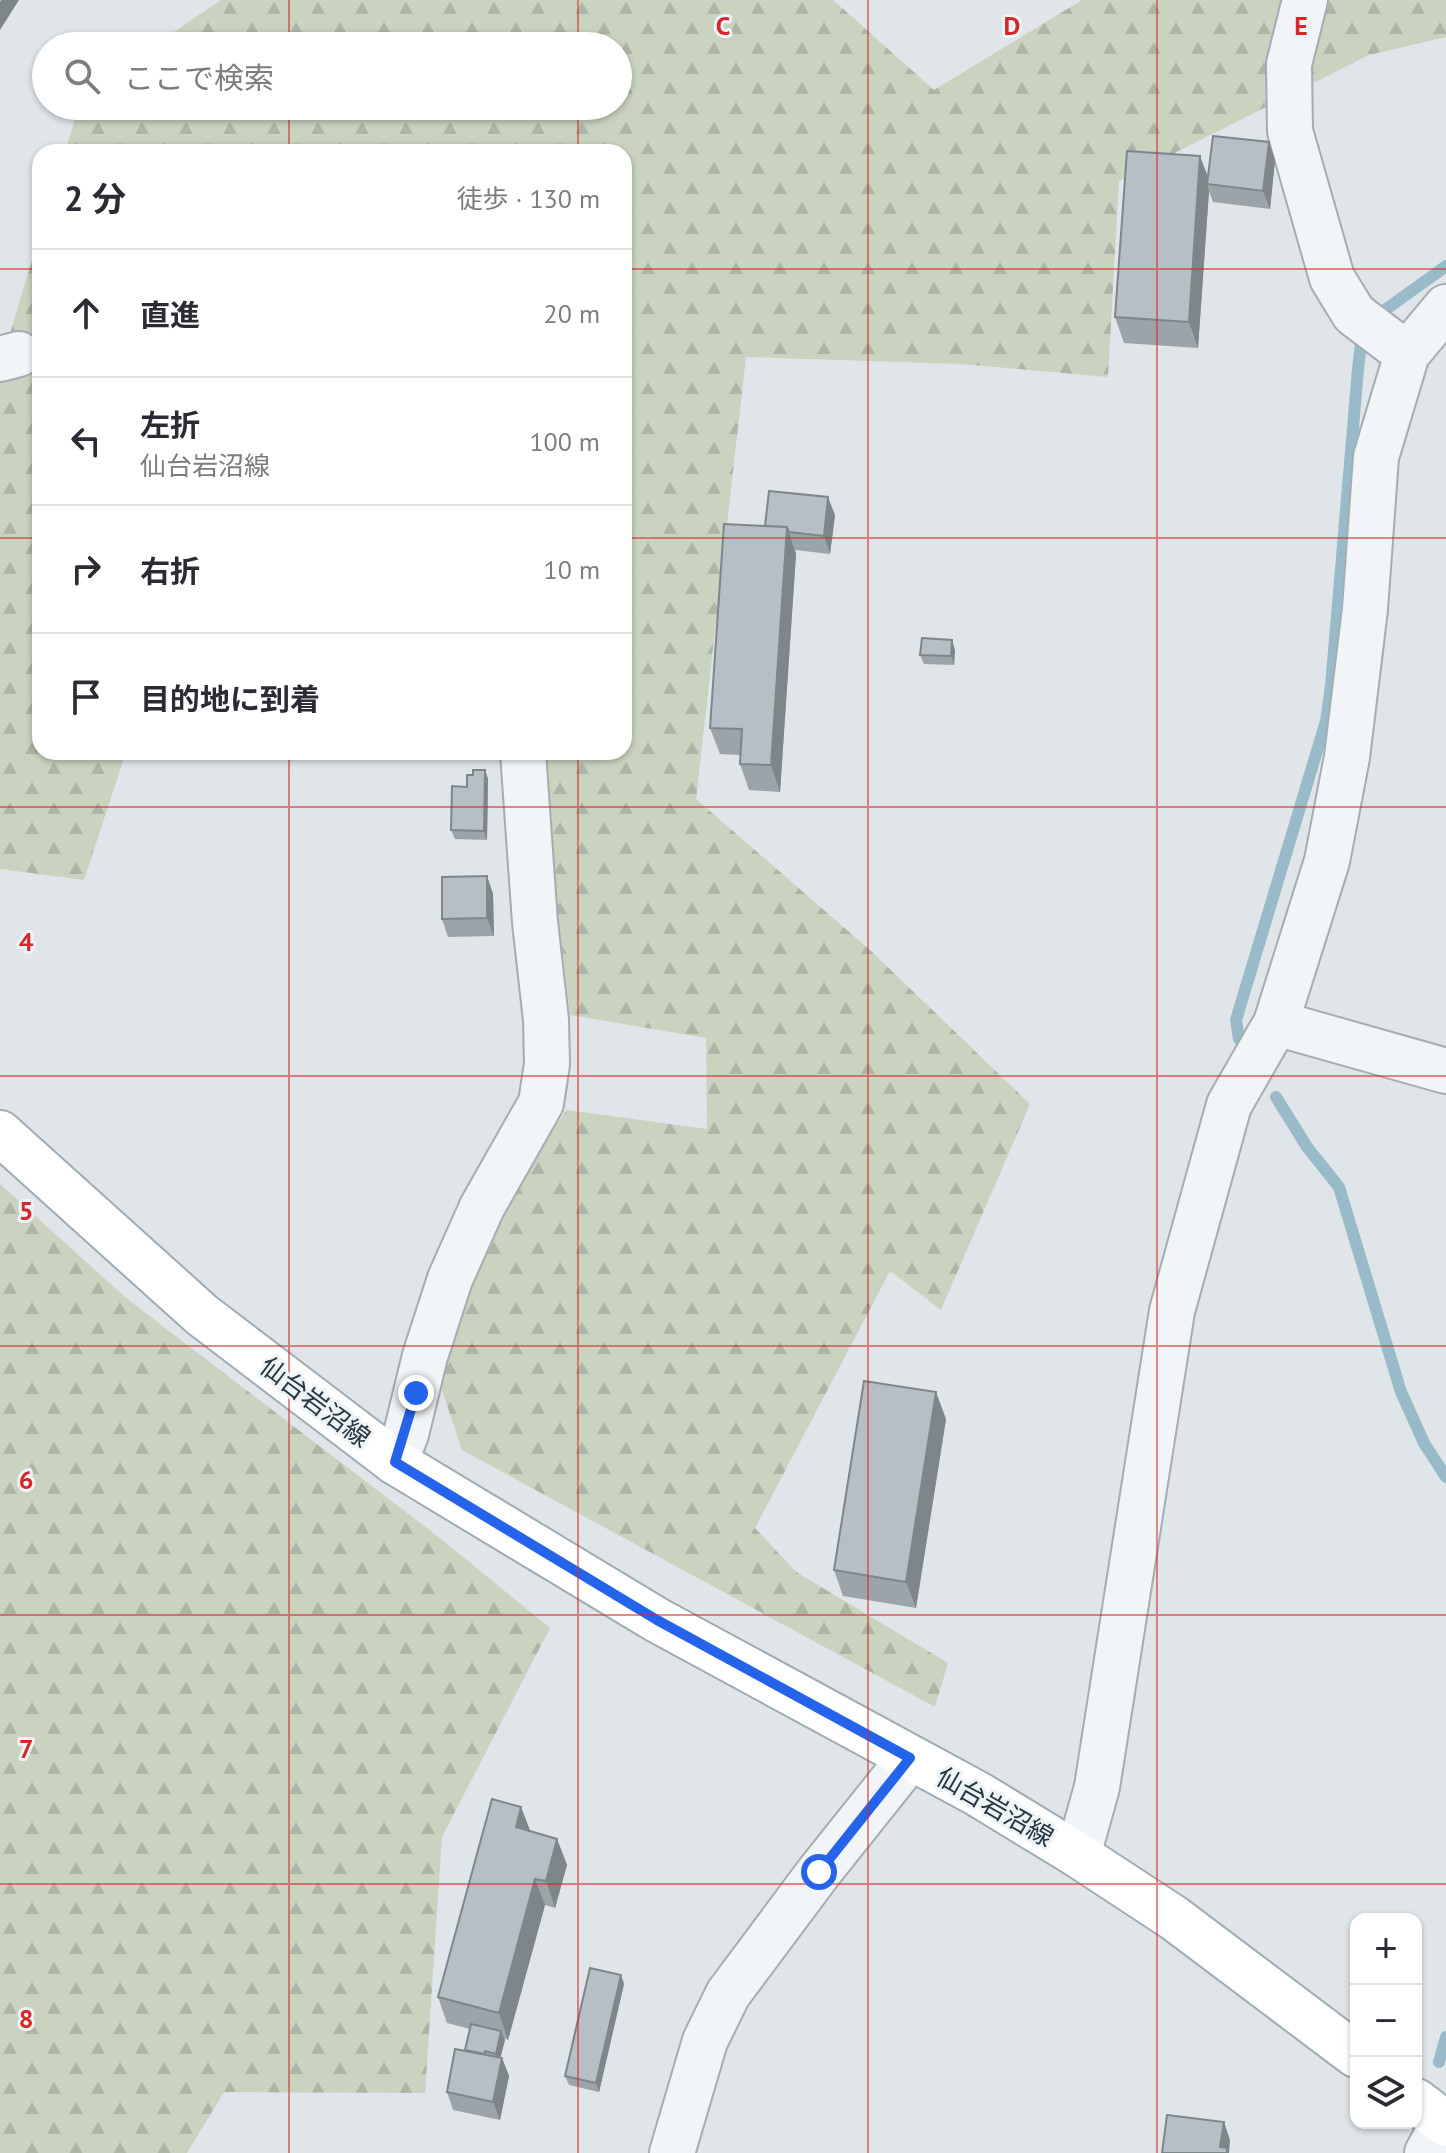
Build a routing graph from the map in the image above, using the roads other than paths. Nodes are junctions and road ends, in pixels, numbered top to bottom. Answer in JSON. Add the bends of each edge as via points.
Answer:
{"nodes":[{"id":1,"x":1305,"y":0,"type":"edge"},
{"id":2,"x":1446,"y":307,"type":"edge"},
{"id":3,"x":1381,"y":335,"type":"junction"},
{"id":4,"x":524,"y":760,"type":"edge"},
{"id":5,"x":1276,"y":1023,"type":"junction"},
{"id":6,"x":1446,"y":1071,"type":"edge"},
{"id":7,"x":0,"y":1133,"type":"edge"},
{"id":8,"x":395,"y":1462,"type":"junction"},
{"id":9,"x":910,"y":1758,"type":"junction"},
{"id":10,"x":1078,"y":1855,"type":"junction"},
{"id":11,"x":1350,"y":2050,"type":"edge"},
{"id":12,"x":672,"y":2153,"type":"edge"}],
"edges":[{"from":1,"to":3,"type":"street","via":[[1289,64],[1290,131],[1332,278],[1354,314]]},
{"from":2,"to":3,"type":"street"},
{"from":3,"to":5,"type":"street","via":[[1365,609],[1345,772],[1327,861]]},
{"from":4,"to":8,"type":"street","via":[[546,1020],[541,1103],[482,1207],[450,1279]]},
{"from":5,"to":6,"type":"street"},
{"from":5,"to":10,"type":"street","via":[[1229,1105],[1172,1311],[1097,1787]]},
{"from":7,"to":8,"type":"main road","name":"仙台岩沼線","via":[[202,1315]]},
{"from":8,"to":9,"type":"main road","name":"仙台岩沼線","via":[[657,1620]]},
{"from":9,"to":10,"type":"main road","name":"仙台岩沼線"},
{"from":9,"to":12,"type":"street","via":[[728,1994],[705,2041]]},
{"from":10,"to":11,"type":"main road","name":"仙台岩沼線","via":[[1174,1918]]}]}
